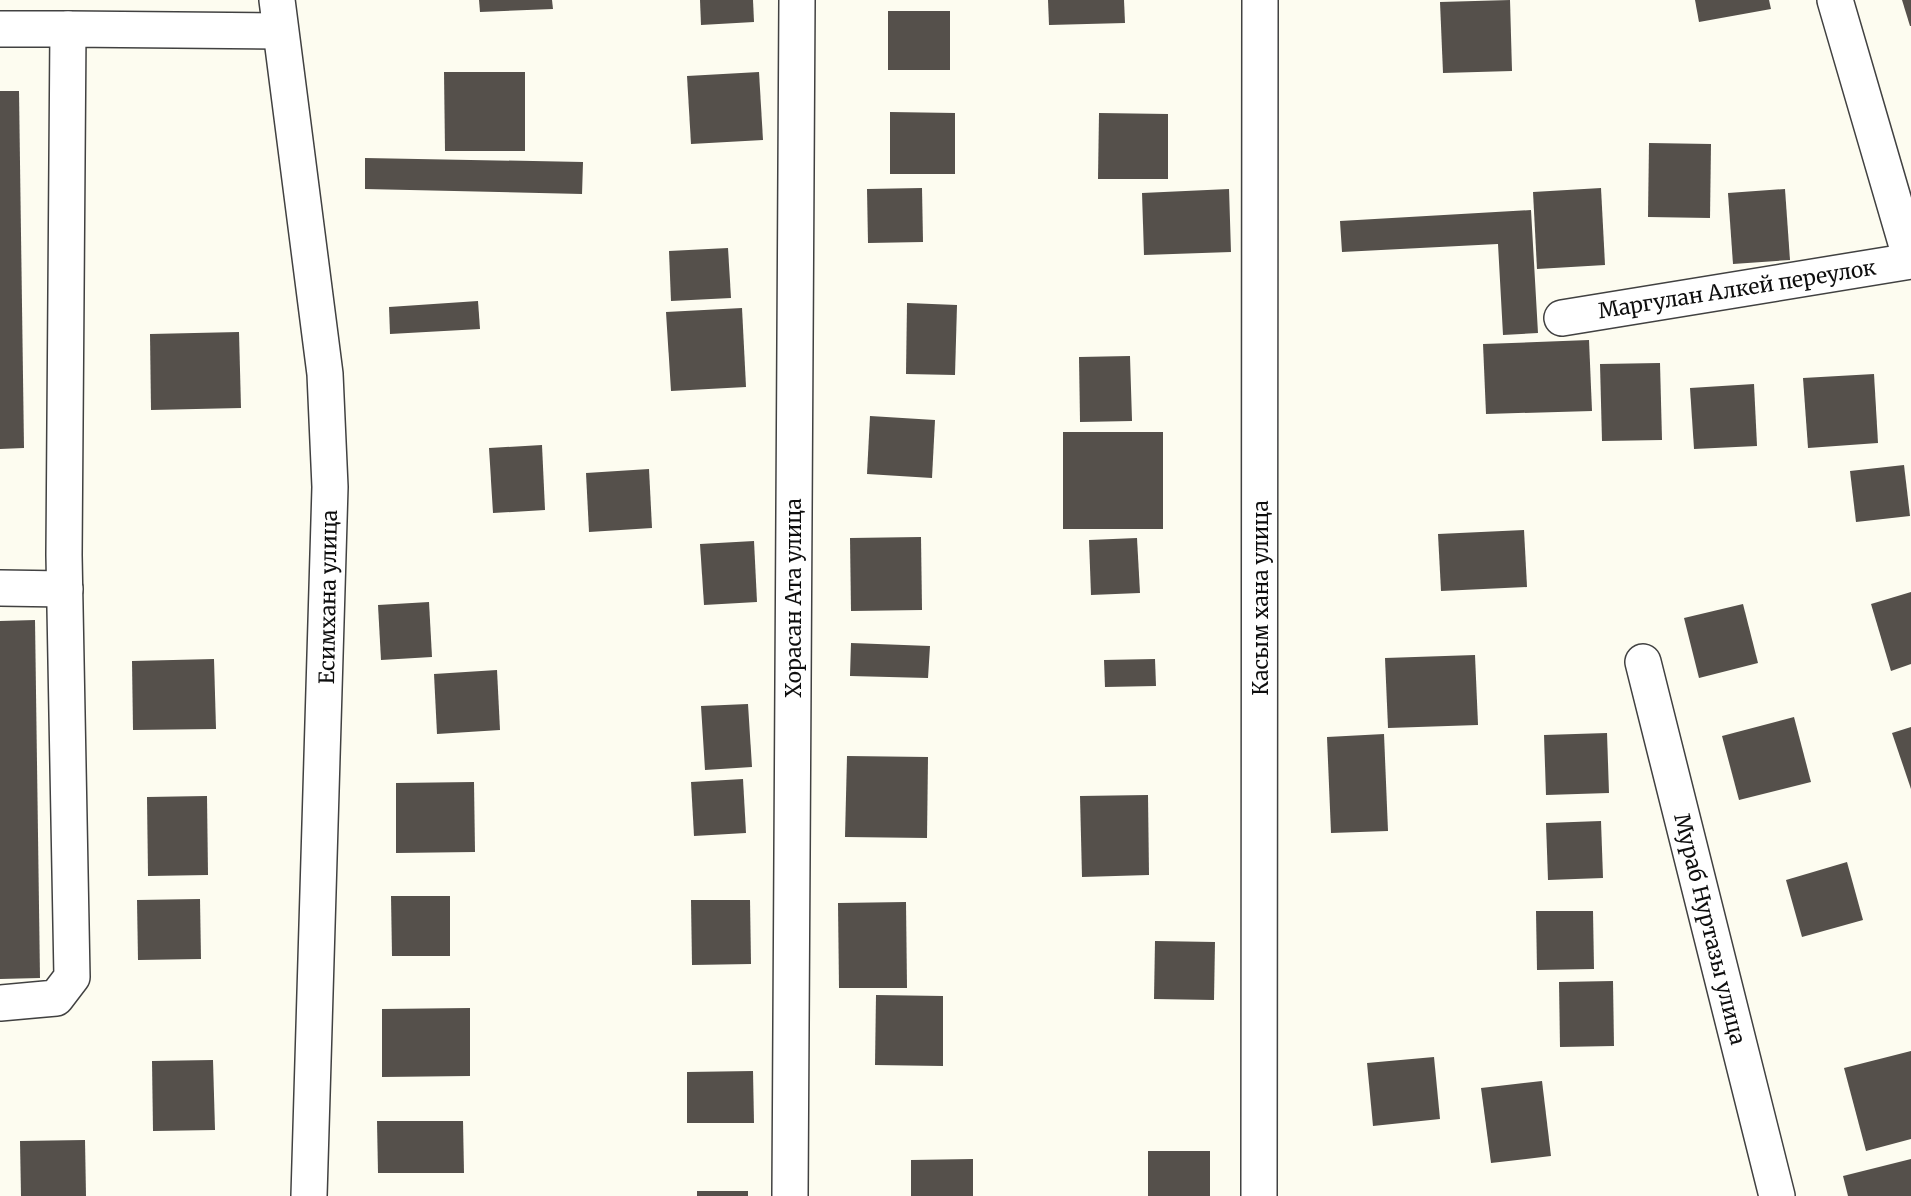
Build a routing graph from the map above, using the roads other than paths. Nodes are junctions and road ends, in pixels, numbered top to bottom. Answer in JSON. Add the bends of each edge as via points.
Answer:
{"nodes":[{"id":1,"x":797,"y":0,"type":"edge"},
{"id":2,"x":1260,"y":0,"type":"edge"},
{"id":3,"x":1835,"y":0,"type":"edge"},
{"id":4,"x":278,"y":16,"type":"edge"},
{"id":5,"x":0,"y":29,"type":"edge"},
{"id":6,"x":68,"y":29,"type":"junction"},
{"id":7,"x":1911,"y":260,"type":"edge"},
{"id":8,"x":1562,"y":318,"type":"dead end"},
{"id":9,"x":0,"y":588,"type":"edge"},
{"id":10,"x":65,"y":589,"type":"junction"},
{"id":11,"x":1643,"y":662,"type":"dead end"},
{"id":12,"x":0,"y":1003,"type":"edge"},
{"id":13,"x":309,"y":1196,"type":"edge"},
{"id":14,"x":790,"y":1196,"type":"edge"},
{"id":15,"x":1259,"y":1196,"type":"edge"},
{"id":16,"x":1777,"y":1196,"type":"edge"}],
"edges":[{"from":1,"to":14,"type":"street","name":"Хорасан Ата улица"},
{"from":2,"to":15,"type":"street","name":"Касым хана улица"},
{"from":3,"to":7,"type":"street"},
{"from":4,"to":6,"type":"street"},
{"from":4,"to":13,"type":"street","name":"Есимхана улица","via":[[323,360],[330,486]]},
{"from":5,"to":6,"type":"street"},
{"from":6,"to":10,"type":"street"},
{"from":7,"to":8,"type":"street","name":"Маргулан Алкей переулок"},
{"from":9,"to":10,"type":"street"},
{"from":10,"to":12,"type":"street","via":[[72,977],[56,998]]},
{"from":11,"to":16,"type":"street","name":"Мураб Нуртазы улица"}]}
